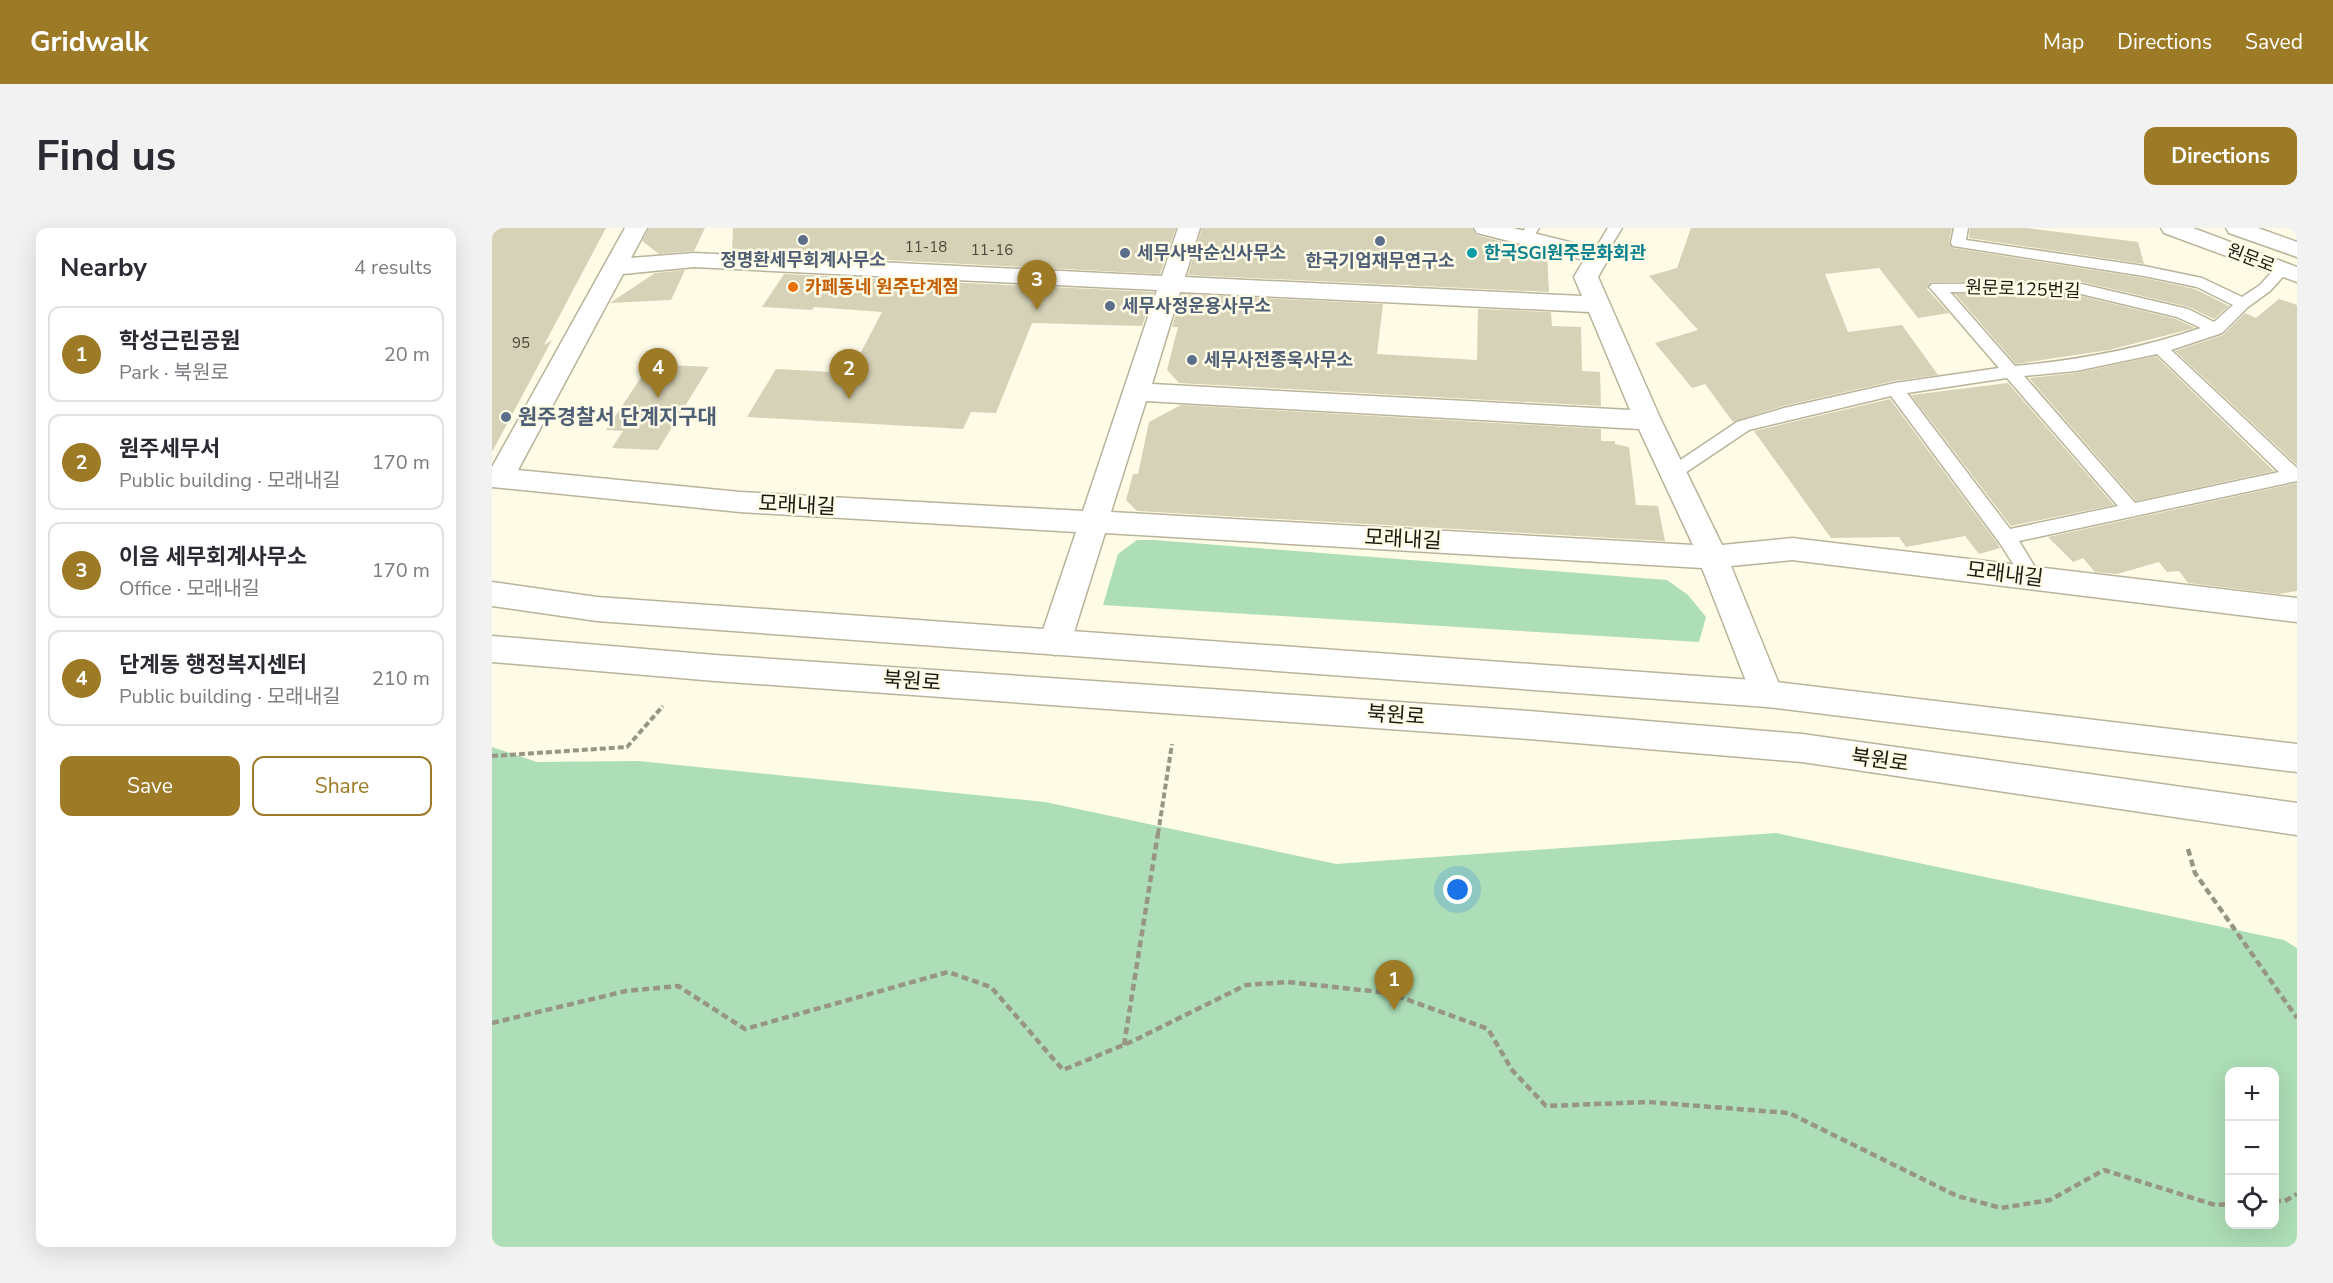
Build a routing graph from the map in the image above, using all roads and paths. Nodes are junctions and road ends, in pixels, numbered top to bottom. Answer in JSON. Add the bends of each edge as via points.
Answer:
{"nodes":[{"id":1,"x":636,"y":228,"type":"edge"},
{"id":2,"x":1190,"y":228,"type":"edge"},
{"id":3,"x":1485,"y":228,"type":"edge"},
{"id":4,"x":1615,"y":228,"type":"edge"},
{"id":5,"x":1961,"y":228,"type":"edge"},
{"id":6,"x":2172,"y":228,"type":"edge"},
{"id":7,"x":2237,"y":228,"type":"edge"},
{"id":8,"x":1529,"y":233,"type":"edge"},
{"id":9,"x":2297,"y":250,"type":"edge"},
{"id":10,"x":1598,"y":256,"type":"junction"},
{"id":11,"x":616,"y":267,"type":"junction"},
{"id":12,"x":2289,"y":272,"type":"edge"},
{"id":13,"x":1172,"y":283,"type":"junction"},
{"id":14,"x":1598,"y":304,"type":"junction"},
{"id":15,"x":2243,"y":304,"type":"junction"},
{"id":16,"x":2216,"y":329,"type":"junction"},
{"id":17,"x":2160,"y":348,"type":"junction"},
{"id":18,"x":2012,"y":372,"type":"junction"},
{"id":19,"x":1895,"y":389,"type":"junction"},
{"id":20,"x":1136,"y":392,"type":"junction"},
{"id":21,"x":1648,"y":420,"type":"junction"},
{"id":22,"x":1673,"y":473,"type":"junction"},
{"id":23,"x":2296,"y":475,"type":"edge"},
{"id":24,"x":496,"y":477,"type":"edge"},
{"id":25,"x":2132,"y":511,"type":"junction"},
{"id":26,"x":1094,"y":521,"type":"junction"},
{"id":27,"x":2006,"y":537,"type":"junction"},
{"id":28,"x":1713,"y":557,"type":"junction"},
{"id":29,"x":2032,"y":577,"type":"junction"},
{"id":30,"x":492,"y":594,"type":"edge"},
{"id":31,"x":2297,"y":610,"type":"edge"},
{"id":32,"x":1054,"y":642,"type":"junction"},
{"id":33,"x":492,"y":649,"type":"edge"},
{"id":34,"x":1767,"y":694,"type":"junction"},
{"id":35,"x":663,"y":706,"type":"dead end"},
{"id":36,"x":1172,"y":744,"type":"dead end"},
{"id":37,"x":492,"y":756,"type":"edge"},
{"id":38,"x":2297,"y":758,"type":"edge"},
{"id":39,"x":2297,"y":819,"type":"edge"},
{"id":40,"x":2188,"y":849,"type":"dead end"},
{"id":41,"x":2297,"y":1018,"type":"edge"},
{"id":42,"x":492,"y":1023,"type":"edge"},
{"id":43,"x":1124,"y":1045,"type":"junction"},
{"id":44,"x":2297,"y":1194,"type":"edge"},
{"id":45,"x":2279,"y":1201,"type":"edge"},
{"id":46,"x":2225,"y":1204,"type":"edge"}],
"edges":[{"from":1,"to":11,"type":"street","name":"모래내길"},
{"from":2,"to":13,"type":"street"},
{"from":3,"to":8,"type":"street"},
{"from":4,"to":10,"type":"lane"},
{"from":5,"to":15,"type":"lane","name":"원문로125번길","via":[[1958,243],[2202,283]]},
{"from":6,"to":12,"type":"street","name":"원문로"},
{"from":7,"to":9,"type":"street","name":"원문로"},
{"from":8,"to":10,"type":"street"},
{"from":10,"to":14,"type":"street","via":[[1586,277]]},
{"from":11,"to":13,"type":"street","via":[[694,260]]},
{"from":11,"to":24,"type":"street","name":"모래내길"},
{"from":12,"to":15,"type":"lane"},
{"from":13,"to":14,"type":"street"},
{"from":13,"to":20,"type":"street"},
{"from":14,"to":21,"type":"street"},
{"from":15,"to":16,"type":"lane"},
{"from":16,"to":17,"type":"lane"},
{"from":16,"to":18,"type":"lane","name":"원문로125번길","via":[[2182,313],[2077,288],[1937,287]]},
{"from":17,"to":18,"type":"lane","via":[[2076,366]]},
{"from":17,"to":23,"type":"lane"},
{"from":18,"to":19,"type":"lane"},
{"from":18,"to":25,"type":"lane","name":"원문로125번길"},
{"from":19,"to":22,"type":"lane","via":[[1743,426]]},
{"from":19,"to":27,"type":"lane"},
{"from":20,"to":21,"type":"street"},
{"from":20,"to":26,"type":"street"},
{"from":21,"to":22,"type":"street"},
{"from":22,"to":28,"type":"street"},
{"from":23,"to":25,"type":"lane"},
{"from":24,"to":26,"type":"street","name":"모래내길","via":[[740,502]]},
{"from":25,"to":27,"type":"lane"},
{"from":26,"to":28,"type":"street","name":"모래내길"},
{"from":26,"to":32,"type":"street"},
{"from":27,"to":29,"type":"lane"},
{"from":28,"to":29,"type":"street","name":"모래내길","via":[[1792,549]]},
{"from":28,"to":34,"type":"street"},
{"from":29,"to":31,"type":"street","name":"모래내길"},
{"from":30,"to":32,"type":"street","via":[[597,609]]},
{"from":32,"to":34,"type":"street"},
{"from":33,"to":39,"type":"street","name":"북원로","via":[[1802,748]]},
{"from":34,"to":38,"type":"street"},
{"from":35,"to":37,"type":"path","via":[[627,747]]},
{"from":36,"to":43,"type":"path"},
{"from":40,"to":41,"type":"path","via":[[2195,873]]},
{"from":42,"to":43,"type":"path","via":[[626,991],[678,986],[745,1029],[948,972],[991,987],[1063,1070]]},
{"from":43,"to":46,"type":"path","via":[[1246,985],[1288,982],[1389,993],[1488,1029],[1512,1070],[1546,1106],[1648,1102],[1789,1113],[1957,1196],[2001,1208],[2050,1200],[2104,1170],[2215,1205]]},
{"from":44,"to":45,"type":"path"}]}
